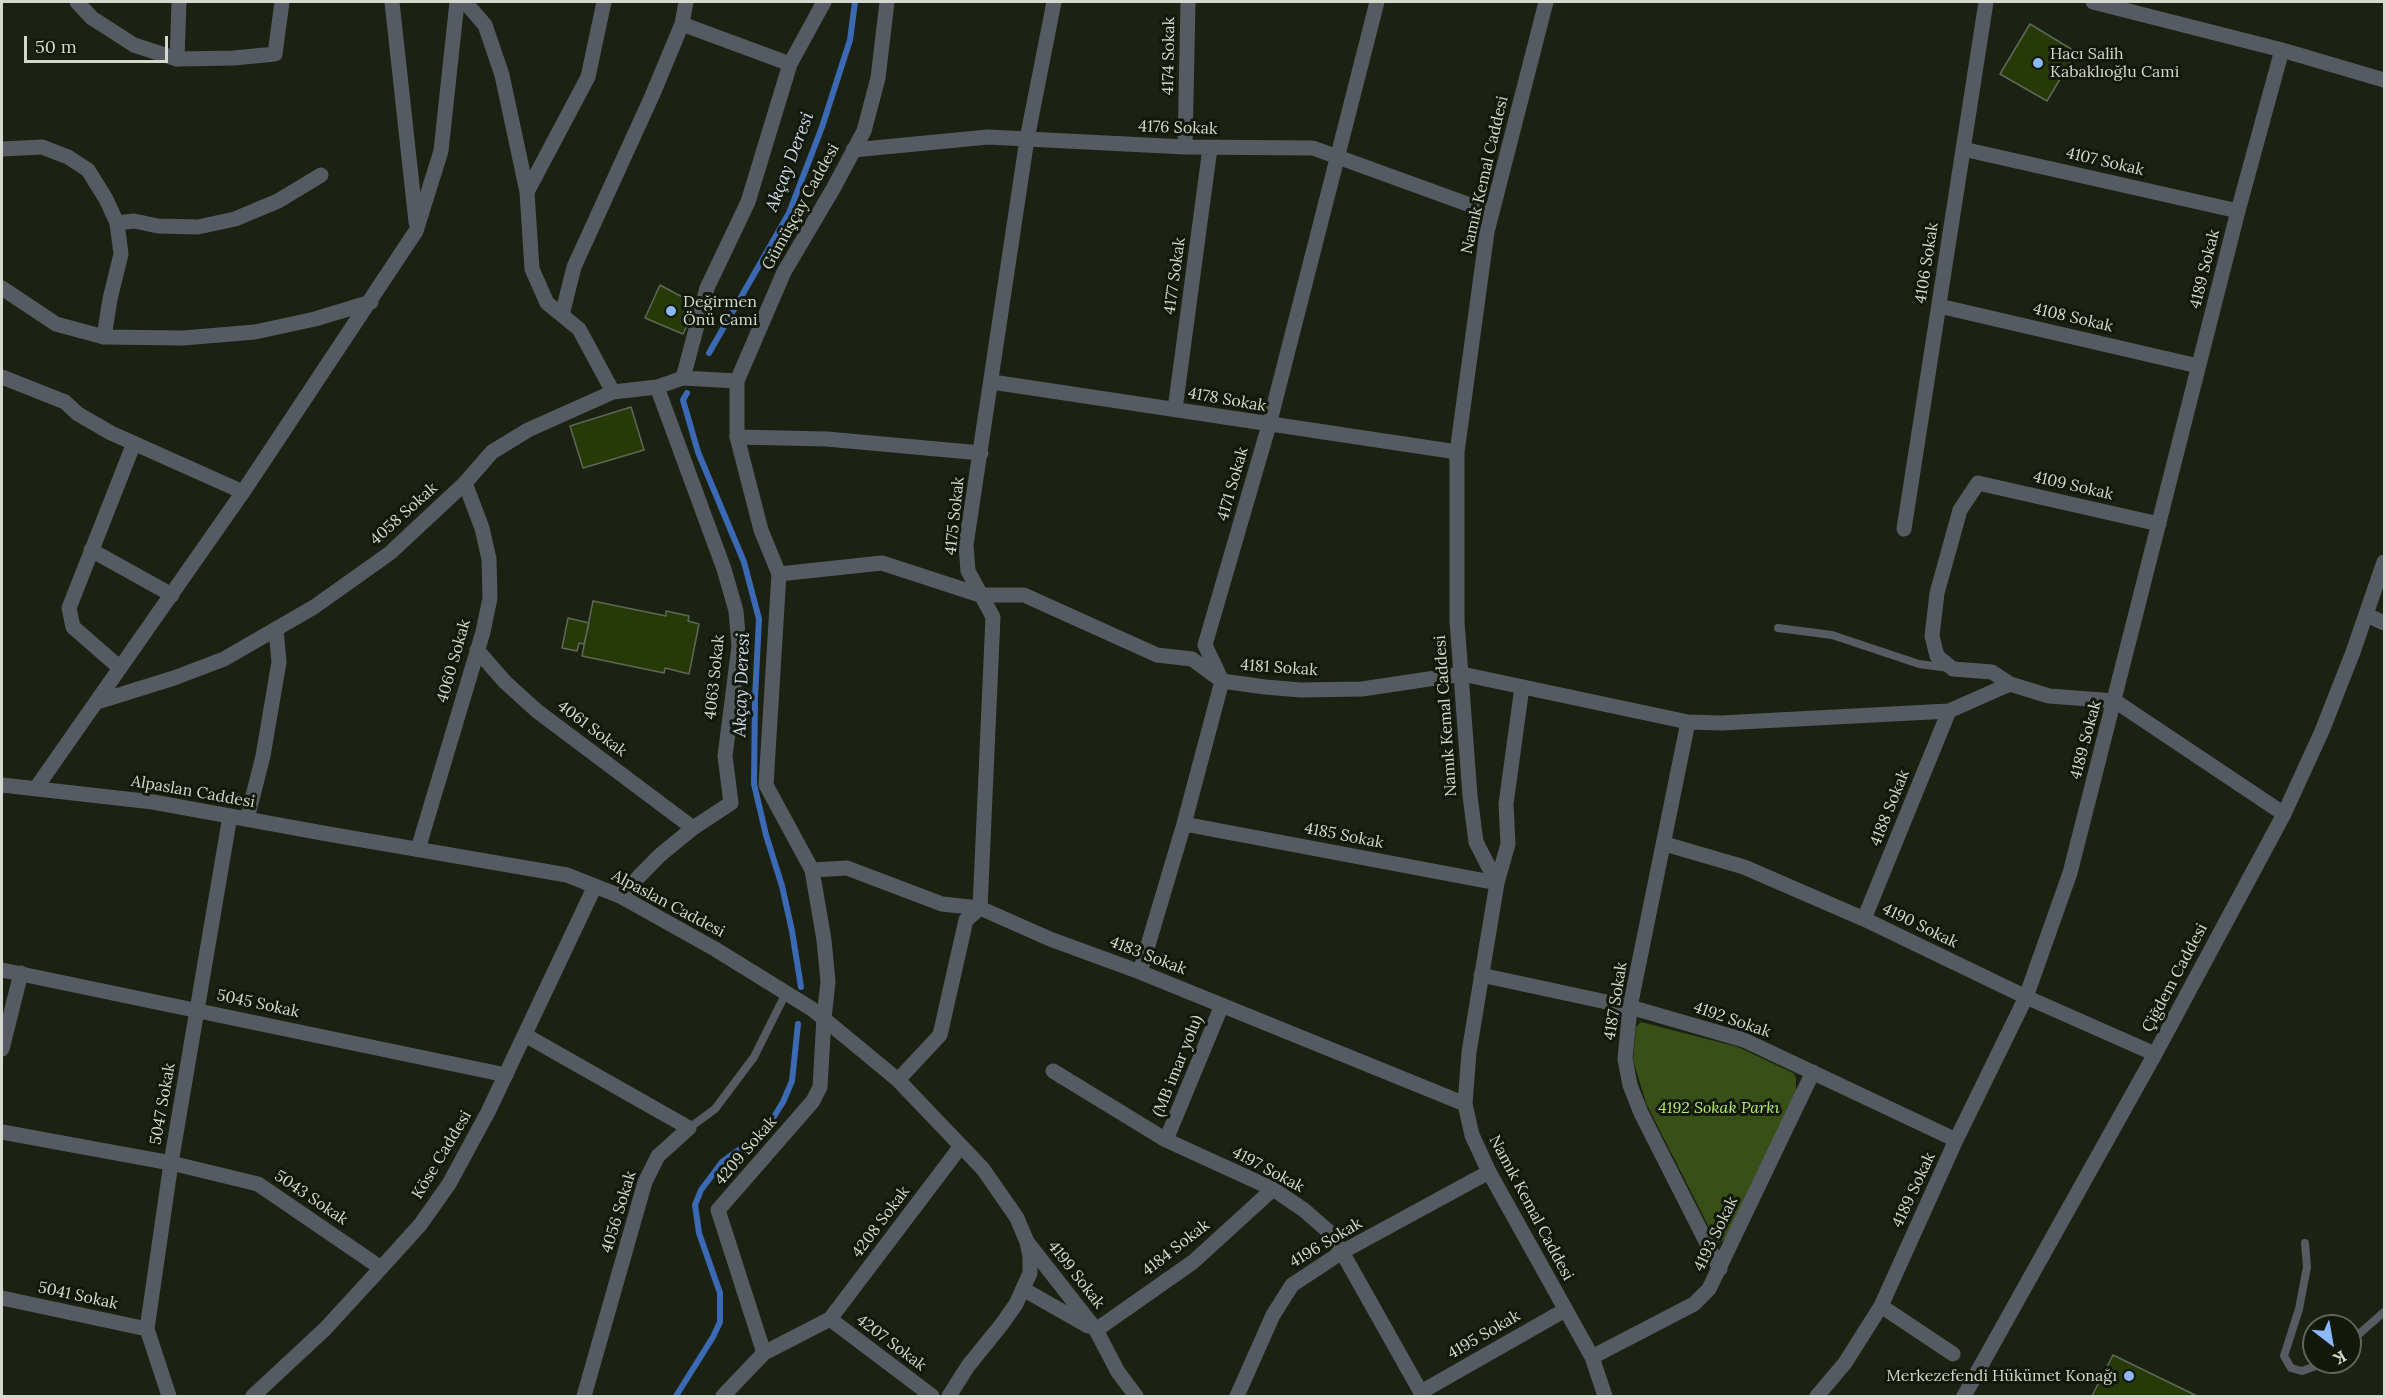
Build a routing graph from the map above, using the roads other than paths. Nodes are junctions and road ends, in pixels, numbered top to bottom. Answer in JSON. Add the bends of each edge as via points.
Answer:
{"nodes":[{"id":1,"x":77,"y":2,"type":"edge"},
{"id":2,"x":93,"y":2,"type":"edge"},
{"id":3,"x":179,"y":2,"type":"edge"},
{"id":4,"x":282,"y":2,"type":"edge"},
{"id":5,"x":392,"y":2,"type":"edge"},
{"id":6,"x":457,"y":2,"type":"edge"},
{"id":7,"x":465,"y":2,"type":"edge"},
{"id":8,"x":604,"y":2,"type":"edge"},
{"id":9,"x":686,"y":2,"type":"edge"},
{"id":10,"x":824,"y":2,"type":"edge"},
{"id":11,"x":887,"y":2,"type":"edge"},
{"id":12,"x":1054,"y":2,"type":"edge"},
{"id":13,"x":1188,"y":2,"type":"edge"},
{"id":14,"x":1377,"y":2,"type":"edge"},
{"id":15,"x":1546,"y":2,"type":"edge"},
{"id":16,"x":1986,"y":2,"type":"edge"},
{"id":17,"x":2093,"y":2,"type":"edge"},
{"id":18,"x":92,"y":18,"type":"junction"},
{"id":19,"x":682,"y":24,"type":"junction"},
{"id":20,"x":2282,"y":50,"type":"junction"},
{"id":21,"x":177,"y":59,"type":"junction"},
{"id":22,"x":790,"y":63,"type":"junction"},
{"id":23,"x":2385,"y":80,"type":"edge"},
{"id":24,"x":1027,"y":139,"type":"junction"},
{"id":25,"x":1185,"y":147,"type":"junction"},
{"id":26,"x":1210,"y":148,"type":"junction"},
{"id":27,"x":2,"y":149,"type":"edge"},
{"id":28,"x":1963,"y":149,"type":"junction"},
{"id":29,"x":853,"y":150,"type":"junction"},
{"id":30,"x":1338,"y":158,"type":"junction"},
{"id":31,"x":321,"y":175,"type":"dead end"},
{"id":32,"x":527,"y":192,"type":"junction"},
{"id":33,"x":2238,"y":211,"type":"junction"},
{"id":34,"x":1491,"y":213,"type":"junction"},
{"id":35,"x":117,"y":223,"type":"junction"},
{"id":36,"x":416,"y":231,"type":"junction"},
{"id":37,"x":2,"y":288,"type":"edge"},
{"id":38,"x":371,"y":302,"type":"junction"},
{"id":39,"x":1939,"y":306,"type":"junction"},
{"id":40,"x":562,"y":315,"type":"junction"},
{"id":41,"x":105,"y":337,"type":"junction"},
{"id":42,"x":2198,"y":366,"type":"junction"},
{"id":43,"x":2,"y":377,"type":"edge"},
{"id":44,"x":683,"y":378,"type":"junction"},
{"id":45,"x":737,"y":381,"type":"junction"},
{"id":46,"x":992,"y":382,"type":"junction"},
{"id":47,"x":657,"y":387,"type":"junction"},
{"id":48,"x":613,"y":392,"type":"junction"},
{"id":49,"x":1175,"y":409,"type":"junction"},
{"id":50,"x":1269,"y":426,"type":"junction"},
{"id":51,"x":737,"y":437,"type":"junction"},
{"id":52,"x":134,"y":444,"type":"junction"},
{"id":53,"x":1457,"y":452,"type":"junction"},
{"id":54,"x":981,"y":453,"type":"junction"},
{"id":55,"x":465,"y":483,"type":"junction"},
{"id":56,"x":243,"y":492,"type":"junction"},
{"id":57,"x":2160,"y":524,"type":"junction"},
{"id":58,"x":1904,"y":529,"type":"dead end"},
{"id":59,"x":91,"y":550,"type":"junction"},
{"id":60,"x":2385,"y":562,"type":"edge"},
{"id":61,"x":779,"y":574,"type":"junction"},
{"id":62,"x":172,"y":595,"type":"junction"},
{"id":63,"x":980,"y":595,"type":"junction"},
{"id":64,"x":2367,"y":615,"type":"junction"},
{"id":65,"x":2385,"y":622,"type":"edge"},
{"id":66,"x":1778,"y":628,"type":"dead end"},
{"id":67,"x":276,"y":630,"type":"junction"},
{"id":68,"x":477,"y":650,"type":"junction"},
{"id":69,"x":120,"y":668,"type":"junction"},
{"id":70,"x":1953,"y":669,"type":"junction"},
{"id":71,"x":1462,"y":674,"type":"junction"},
{"id":72,"x":1222,"y":681,"type":"junction"},
{"id":73,"x":2010,"y":684,"type":"junction"},
{"id":74,"x":1522,"y":687,"type":"junction"},
{"id":75,"x":2115,"y":701,"type":"junction"},
{"id":76,"x":97,"y":702,"type":"junction"},
{"id":77,"x":1948,"y":711,"type":"junction"},
{"id":78,"x":1688,"y":722,"type":"junction"},
{"id":79,"x":2,"y":785,"type":"edge"},
{"id":80,"x":36,"y":788,"type":"junction"},
{"id":81,"x":2284,"y":814,"type":"junction"},
{"id":82,"x":230,"y":816,"type":"junction"},
{"id":83,"x":247,"y":819,"type":"junction"},
{"id":84,"x":1184,"y":824,"type":"junction"},
{"id":85,"x":693,"y":828,"type":"junction"},
{"id":86,"x":1665,"y":844,"type":"junction"},
{"id":87,"x":418,"y":849,"type":"junction"},
{"id":88,"x":812,"y":870,"type":"junction"},
{"id":89,"x":1497,"y":884,"type":"junction"},
{"id":90,"x":595,"y":886,"type":"junction"},
{"id":91,"x":620,"y":897,"type":"junction"},
{"id":92,"x":980,"y":908,"type":"junction"},
{"id":93,"x":1864,"y":919,"type":"junction"},
{"id":94,"x":2,"y":970,"type":"edge"},
{"id":95,"x":1140,"y":972,"type":"junction"},
{"id":96,"x":21,"y":974,"type":"junction"},
{"id":97,"x":1481,"y":975,"type":"junction"},
{"id":98,"x":786,"y":993,"type":"junction"},
{"id":99,"x":2026,"y":997,"type":"junction"},
{"id":100,"x":1222,"y":1005,"type":"junction"},
{"id":101,"x":1630,"y":1007,"type":"junction"},
{"id":102,"x":198,"y":1010,"type":"junction"},
{"id":103,"x":824,"y":1018,"type":"junction"},
{"id":104,"x":525,"y":1035,"type":"junction"},
{"id":105,"x":2,"y":1049,"type":"edge"},
{"id":106,"x":2155,"y":1054,"type":"junction"},
{"id":107,"x":1053,"y":1071,"type":"dead end"},
{"id":108,"x":1813,"y":1072,"type":"junction"},
{"id":109,"x":506,"y":1075,"type":"junction"},
{"id":110,"x":898,"y":1080,"type":"junction"},
{"id":111,"x":1465,"y":1104,"type":"junction"},
{"id":112,"x":688,"y":1128,"type":"junction"},
{"id":113,"x":2,"y":1132,"type":"edge"},
{"id":114,"x":1166,"y":1140,"type":"junction"},
{"id":115,"x":1956,"y":1140,"type":"junction"},
{"id":116,"x":961,"y":1146,"type":"junction"},
{"id":117,"x":171,"y":1163,"type":"junction"},
{"id":118,"x":1489,"y":1172,"type":"junction"},
{"id":119,"x":1273,"y":1189,"type":"junction"},
{"id":120,"x":1027,"y":1242,"type":"junction"},
{"id":121,"x":2305,"y":1243,"type":"dead end"},
{"id":122,"x":1342,"y":1252,"type":"junction"},
{"id":123,"x":381,"y":1268,"type":"junction"},
{"id":124,"x":1720,"y":1269,"type":"junction"},
{"id":125,"x":1023,"y":1289,"type":"junction"},
{"id":126,"x":2,"y":1298,"type":"edge"},
{"id":127,"x":1881,"y":1306,"type":"junction"},
{"id":128,"x":1565,"y":1310,"type":"junction"},
{"id":129,"x":2385,"y":1312,"type":"edge"},
{"id":130,"x":830,"y":1319,"type":"junction"},
{"id":131,"x":147,"y":1329,"type":"junction"},
{"id":132,"x":1096,"y":1330,"type":"junction"},
{"id":133,"x":2362,"y":1332,"type":"edge"},
{"id":134,"x":764,"y":1353,"type":"junction"},
{"id":135,"x":1953,"y":1354,"type":"dead end"},
{"id":136,"x":1592,"y":1357,"type":"junction"},
{"id":137,"x":2302,"y":1371,"type":"edge"},
{"id":138,"x":1422,"y":1394,"type":"edge"},
{"id":139,"x":169,"y":1396,"type":"edge"},
{"id":140,"x":253,"y":1396,"type":"edge"},
{"id":141,"x":584,"y":1396,"type":"edge"},
{"id":142,"x":723,"y":1396,"type":"edge"},
{"id":143,"x":932,"y":1396,"type":"edge"},
{"id":144,"x":950,"y":1396,"type":"edge"},
{"id":145,"x":1133,"y":1396,"type":"edge"},
{"id":146,"x":1237,"y":1396,"type":"edge"},
{"id":147,"x":1605,"y":1396,"type":"edge"},
{"id":148,"x":1816,"y":1396,"type":"edge"},
{"id":149,"x":1964,"y":1396,"type":"edge"}],
"edges":[{"from":1,"to":18,"type":"street"},
{"from":2,"to":18,"type":"street"},
{"from":3,"to":21,"type":"street"},
{"from":4,"to":21,"type":"street","via":[[275,54]]},
{"from":5,"to":36,"type":"street"},
{"from":6,"to":36,"type":"street","via":[[441,151]]},
{"from":7,"to":32,"type":"street","via":[[485,25],[502,75]]},
{"from":8,"to":32,"type":"street","via":[[588,77]]},
{"from":9,"to":19,"type":"street"},
{"from":10,"to":22,"type":"street"},
{"from":11,"to":29,"type":"street","name":"Gümüşçay Caddesi","via":[[879,78],[864,131]]},
{"from":12,"to":24,"type":"street","name":"4175 Sokak"},
{"from":13,"to":25,"type":"street","name":"4174 Sokak"},
{"from":14,"to":30,"type":"street","name":"4171 Sokak"},
{"from":15,"to":34,"type":"street","name":"Namık Kemal Caddesi"},
{"from":16,"to":28,"type":"street","name":"4106 Sokak"},
{"from":17,"to":20,"type":"street"},
{"from":18,"to":21,"type":"street","via":[[134,45]]},
{"from":19,"to":22,"type":"street"},
{"from":19,"to":40,"type":"street","via":[[574,267]]},
{"from":20,"to":23,"type":"street"},
{"from":20,"to":33,"type":"street","name":"4189 Sokak"},
{"from":22,"to":44,"type":"street","via":[[748,202],[707,288]]},
{"from":24,"to":25,"type":"street","name":"4176 Sokak"},
{"from":24,"to":29,"type":"street","name":"4176 Sokak","via":[[988,137]]},
{"from":24,"to":46,"type":"street","name":"4175 Sokak"},
{"from":25,"to":26,"type":"street","name":"4176 Sokak"},
{"from":26,"to":30,"type":"street","name":"4176 Sokak","via":[[1313,148]]},
{"from":26,"to":49,"type":"street","name":"4177 Sokak"},
{"from":27,"to":35,"type":"street","via":[[42,147],[68,157],[88,170]]},
{"from":28,"to":33,"type":"street","name":"4107 Sokak"},
{"from":28,"to":39,"type":"street","name":"4106 Sokak"},
{"from":29,"to":45,"type":"street","name":"Gümüşçay Caddesi","via":[[784,272]]},
{"from":30,"to":34,"type":"street","name":"4176 Sokak"},
{"from":30,"to":50,"type":"street","name":"4171 Sokak"},
{"from":31,"to":35,"type":"street","via":[[278,201],[235,219],[198,227]]},
{"from":32,"to":40,"type":"street","via":[[532,269],[547,303]]},
{"from":33,"to":42,"type":"street","name":"4189 Sokak"},
{"from":34,"to":53,"type":"street","name":"Namık Kemal Caddesi"},
{"from":35,"to":41,"type":"street","via":[[121,254]]},
{"from":36,"to":38,"type":"street"},
{"from":37,"to":41,"type":"street","via":[[56,324]]},
{"from":38,"to":41,"type":"street","via":[[255,332],[183,338]]},
{"from":38,"to":56,"type":"street"},
{"from":39,"to":42,"type":"street","name":"4108 Sokak"},
{"from":39,"to":58,"type":"street","name":"4106 Sokak"},
{"from":40,"to":48,"type":"street","via":[[579,329]]},
{"from":42,"to":57,"type":"street","name":"4189 Sokak"},
{"from":43,"to":52,"type":"street","via":[[65,402],[78,414]]},
{"from":44,"to":45,"type":"street","name":"4058 Sokak"},
{"from":44,"to":47,"type":"street","name":"4058 Sokak"},
{"from":45,"to":51,"type":"street","name":"Gümüşçay Caddesi"},
{"from":46,"to":49,"type":"street","name":"4178 Sokak"},
{"from":46,"to":54,"type":"street","name":"4175 Sokak"},
{"from":47,"to":48,"type":"street","name":"4058 Sokak"},
{"from":47,"to":85,"type":"street","name":"4063 Sokak","via":[[724,569],[736,611],[739,646],[726,756],[731,804]]},
{"from":48,"to":55,"type":"street","name":"4058 Sokak","via":[[565,412],[492,452]]},
{"from":49,"to":50,"type":"street","name":"4178 Sokak"},
{"from":50,"to":53,"type":"street","name":"4178 Sokak"},
{"from":50,"to":72,"type":"street","name":"4171 Sokak","via":[[1205,645]]},
{"from":51,"to":54,"type":"street","via":[[827,439]]},
{"from":51,"to":61,"type":"street","name":"Gümüşçay Caddesi","via":[[761,530]]},
{"from":52,"to":56,"type":"street"},
{"from":52,"to":59,"type":"street"},
{"from":53,"to":71,"type":"street","name":"Namık Kemal Caddesi","via":[[1457,621]]},
{"from":54,"to":63,"type":"street","name":"4175 Sokak","via":[[966,545],[968,571]]},
{"from":55,"to":67,"type":"street","name":"4058 Sokak","via":[[372,566]]},
{"from":55,"to":68,"type":"street","name":"4060 Sokak","via":[[489,559],[490,597]]},
{"from":56,"to":62,"type":"street"},
{"from":57,"to":70,"type":"street","name":"4109 Sokak","via":[[1978,483],[1960,510],[1937,592],[1932,636],[1937,656]]},
{"from":57,"to":75,"type":"street","name":"4189 Sokak"},
{"from":59,"to":62,"type":"street"},
{"from":59,"to":69,"type":"street","via":[[69,608],[73,627]]},
{"from":60,"to":64,"type":"street","name":"Çiğdem Caddesi"},
{"from":61,"to":63,"type":"street","name":"4181 Sokak","via":[[882,562]]},
{"from":61,"to":88,"type":"street","name":"Gümüşçay Caddesi","via":[[766,785]]},
{"from":62,"to":69,"type":"street"},
{"from":63,"to":72,"type":"street","name":"4181 Sokak","via":[[1024,595],[1157,655],[1192,659]]},
{"from":63,"to":92,"type":"street","name":"4175 Sokak","via":[[993,617]]},
{"from":64,"to":65,"type":"street"},
{"from":64,"to":81,"type":"street","name":"Çiğdem Caddesi","via":[[2322,731]]},
{"from":66,"to":70,"type":"lane","via":[[1832,635],[1919,664]]},
{"from":67,"to":76,"type":"street","name":"4058 Sokak","via":[[208,665]]},
{"from":67,"to":83,"type":"street","via":[[279,662],[263,756]]},
{"from":68,"to":85,"type":"street","name":"4061 Sokak","via":[[537,711]]},
{"from":68,"to":87,"type":"street","name":"4060 Sokak"},
{"from":69,"to":76,"type":"street"},
{"from":70,"to":73,"type":"street","via":[[1992,672]]},
{"from":71,"to":72,"type":"street","name":"4181 Sokak","via":[[1362,689],[1301,690]]},
{"from":71,"to":74,"type":"street","name":"4181 Sokak"},
{"from":71,"to":89,"type":"street","name":"Namık Kemal Caddesi","via":[[1476,842]]},
{"from":72,"to":84,"type":"street"},
{"from":73,"to":75,"type":"street","via":[[2049,696]]},
{"from":73,"to":77,"type":"street"},
{"from":74,"to":78,"type":"street","name":"4181 Sokak"},
{"from":74,"to":89,"type":"street","via":[[1506,804],[1508,844]]},
{"from":75,"to":81,"type":"street"},
{"from":75,"to":99,"type":"street","name":"4189 Sokak","via":[[2070,873]]},
{"from":76,"to":80,"type":"street"},
{"from":77,"to":78,"type":"street","name":"4181 Sokak","via":[[1765,722]]},
{"from":77,"to":93,"type":"street","name":"4188 Sokak"},
{"from":78,"to":86,"type":"street","name":"4187 Sokak"},
{"from":79,"to":80,"type":"street","name":"Alpaslan Caddesi"},
{"from":80,"to":82,"type":"street","name":"Alpaslan Caddesi"},
{"from":81,"to":106,"type":"street","name":"Çiğdem Caddesi"},
{"from":82,"to":83,"type":"street","name":"Alpaslan Caddesi"},
{"from":82,"to":102,"type":"street","name":"5047 Sokak"},
{"from":83,"to":87,"type":"street","name":"Alpaslan Caddesi"},
{"from":84,"to":89,"type":"street","name":"4185 Sokak"},
{"from":84,"to":95,"type":"street"},
{"from":85,"to":91,"type":"street","name":"4063 Sokak","via":[[659,856]]},
{"from":86,"to":93,"type":"street","name":"4190 Sokak","via":[[1744,867]]},
{"from":86,"to":101,"type":"street","name":"4187 Sokak"},
{"from":87,"to":90,"type":"street","name":"Alpaslan Caddesi","via":[[567,874]]},
{"from":88,"to":92,"type":"street","name":"4183 Sokak","via":[[848,868],[942,904]]},
{"from":88,"to":103,"type":"street","name":"Gümüşçay Caddesi","via":[[827,971]]},
{"from":89,"to":97,"type":"street","name":"Namık Kemal Caddesi"},
{"from":90,"to":91,"type":"street","name":"Alpaslan Caddesi"},
{"from":90,"to":104,"type":"street","name":"Köse Caddesi"},
{"from":91,"to":98,"type":"street","name":"Alpaslan Caddesi"},
{"from":92,"to":95,"type":"street","name":"4183 Sokak"},
{"from":92,"to":110,"type":"street","via":[[966,920],[940,1035]]},
{"from":93,"to":99,"type":"street","name":"4190 Sokak"},
{"from":94,"to":96,"type":"street","name":"5045 Sokak"},
{"from":95,"to":100,"type":"street","name":"4183 Sokak"},
{"from":96,"to":102,"type":"street","name":"5045 Sokak"},
{"from":96,"to":105,"type":"street"},
{"from":97,"to":101,"type":"street","name":"4192 Sokak"},
{"from":97,"to":111,"type":"street","name":"Namık Kemal Caddesi"},
{"from":98,"to":103,"type":"street","name":"Alpaslan Caddesi"},
{"from":98,"to":112,"type":"lane","via":[[754,1057],[715,1109]]},
{"from":99,"to":106,"type":"street","name":"4190 Sokak"},
{"from":99,"to":115,"type":"street","name":"4189 Sokak"},
{"from":100,"to":111,"type":"street","name":"4183 Sokak"},
{"from":100,"to":114,"type":"street","name":"(MB imar yolu)"},
{"from":101,"to":108,"type":"street","name":"4192 Sokak","via":[[1744,1040]]},
{"from":101,"to":124,"type":"street","name":"4187 Sokak","via":[[1625,1059],[1630,1084]]},
{"from":102,"to":109,"type":"street","name":"5045 Sokak"},
{"from":102,"to":117,"type":"street","name":"5047 Sokak"},
{"from":103,"to":110,"type":"street","name":"Alpaslan Caddesi"},
{"from":103,"to":134,"type":"street","name":"4209 Sokak","via":[[820,1087],[813,1101],[718,1210]]},
{"from":104,"to":109,"type":"street","name":"Köse Caddesi"},
{"from":104,"to":112,"type":"street"},
{"from":106,"to":149,"type":"street","name":"Çiğdem Caddesi"},
{"from":107,"to":114,"type":"street","name":"4197 Sokak"},
{"from":108,"to":115,"type":"street","name":"4192 Sokak"},
{"from":108,"to":124,"type":"street","name":"4193 Sokak"},
{"from":109,"to":123,"type":"street","name":"Köse Caddesi","via":[[449,1184],[420,1225]]},
{"from":110,"to":116,"type":"street","name":"Alpaslan Caddesi"},
{"from":111,"to":118,"type":"street","name":"Namık Kemal Caddesi","via":[[1472,1135]]},
{"from":112,"to":141,"type":"street","name":"4056 Sokak","via":[[658,1156],[645,1182]]},
{"from":113,"to":117,"type":"street","name":"5043 Sokak"},
{"from":114,"to":119,"type":"street","name":"4197 Sokak"},
{"from":115,"to":127,"type":"street","name":"4189 Sokak"},
{"from":116,"to":120,"type":"street","name":"Alpaslan Caddesi","via":[[1002,1195]]},
{"from":116,"to":130,"type":"street","name":"4208 Sokak"},
{"from":117,"to":123,"type":"street","name":"5043 Sokak","via":[[258,1184]]},
{"from":117,"to":131,"type":"street","name":"5047 Sokak"},
{"from":118,"to":122,"type":"street","name":"4196 Sokak"},
{"from":118,"to":128,"type":"street","name":"Namık Kemal Caddesi"},
{"from":119,"to":122,"type":"street","name":"4197 Sokak","via":[[1328,1231]]},
{"from":119,"to":132,"type":"street","name":"4184 Sokak","via":[[1192,1262]]},
{"from":120,"to":125,"type":"street","name":"Alpaslan Caddesi","via":[[1031,1264]]},
{"from":120,"to":132,"type":"street","name":"4199 Sokak"},
{"from":121,"to":137,"type":"lane","via":[[2307,1268],[2284,1356],[2291,1368]]},
{"from":122,"to":138,"type":"street","name":"4197 Sokak"},
{"from":122,"to":146,"type":"street","name":"4196 Sokak","via":[[1292,1285],[1273,1315]]},
{"from":123,"to":140,"type":"street","name":"Köse Caddesi","via":[[325,1329]]},
{"from":124,"to":136,"type":"street","name":"4193 Sokak","via":[[1694,1304]]},
{"from":125,"to":132,"type":"street","name":"4199 Sokak"},
{"from":125,"to":144,"type":"street","name":"Alpaslan Caddesi"},
{"from":126,"to":131,"type":"street","name":"5041 Sokak"},
{"from":127,"to":135,"type":"street"},
{"from":127,"to":148,"type":"street","name":"4189 Sokak","via":[[1845,1363]]},
{"from":128,"to":136,"type":"street","name":"Namık Kemal Caddesi"},
{"from":128,"to":138,"type":"street","name":"4195 Sokak"},
{"from":129,"to":133,"type":"lane"},
{"from":130,"to":134,"type":"street","name":"4207 Sokak"},
{"from":130,"to":143,"type":"street","name":"4207 Sokak"},
{"from":131,"to":139,"type":"street","name":"5047 Sokak"},
{"from":132,"to":145,"type":"street","name":"4199 Sokak"},
{"from":134,"to":142,"type":"street"},
{"from":136,"to":147,"type":"street","name":"Namık Kemal Caddesi"}]}
